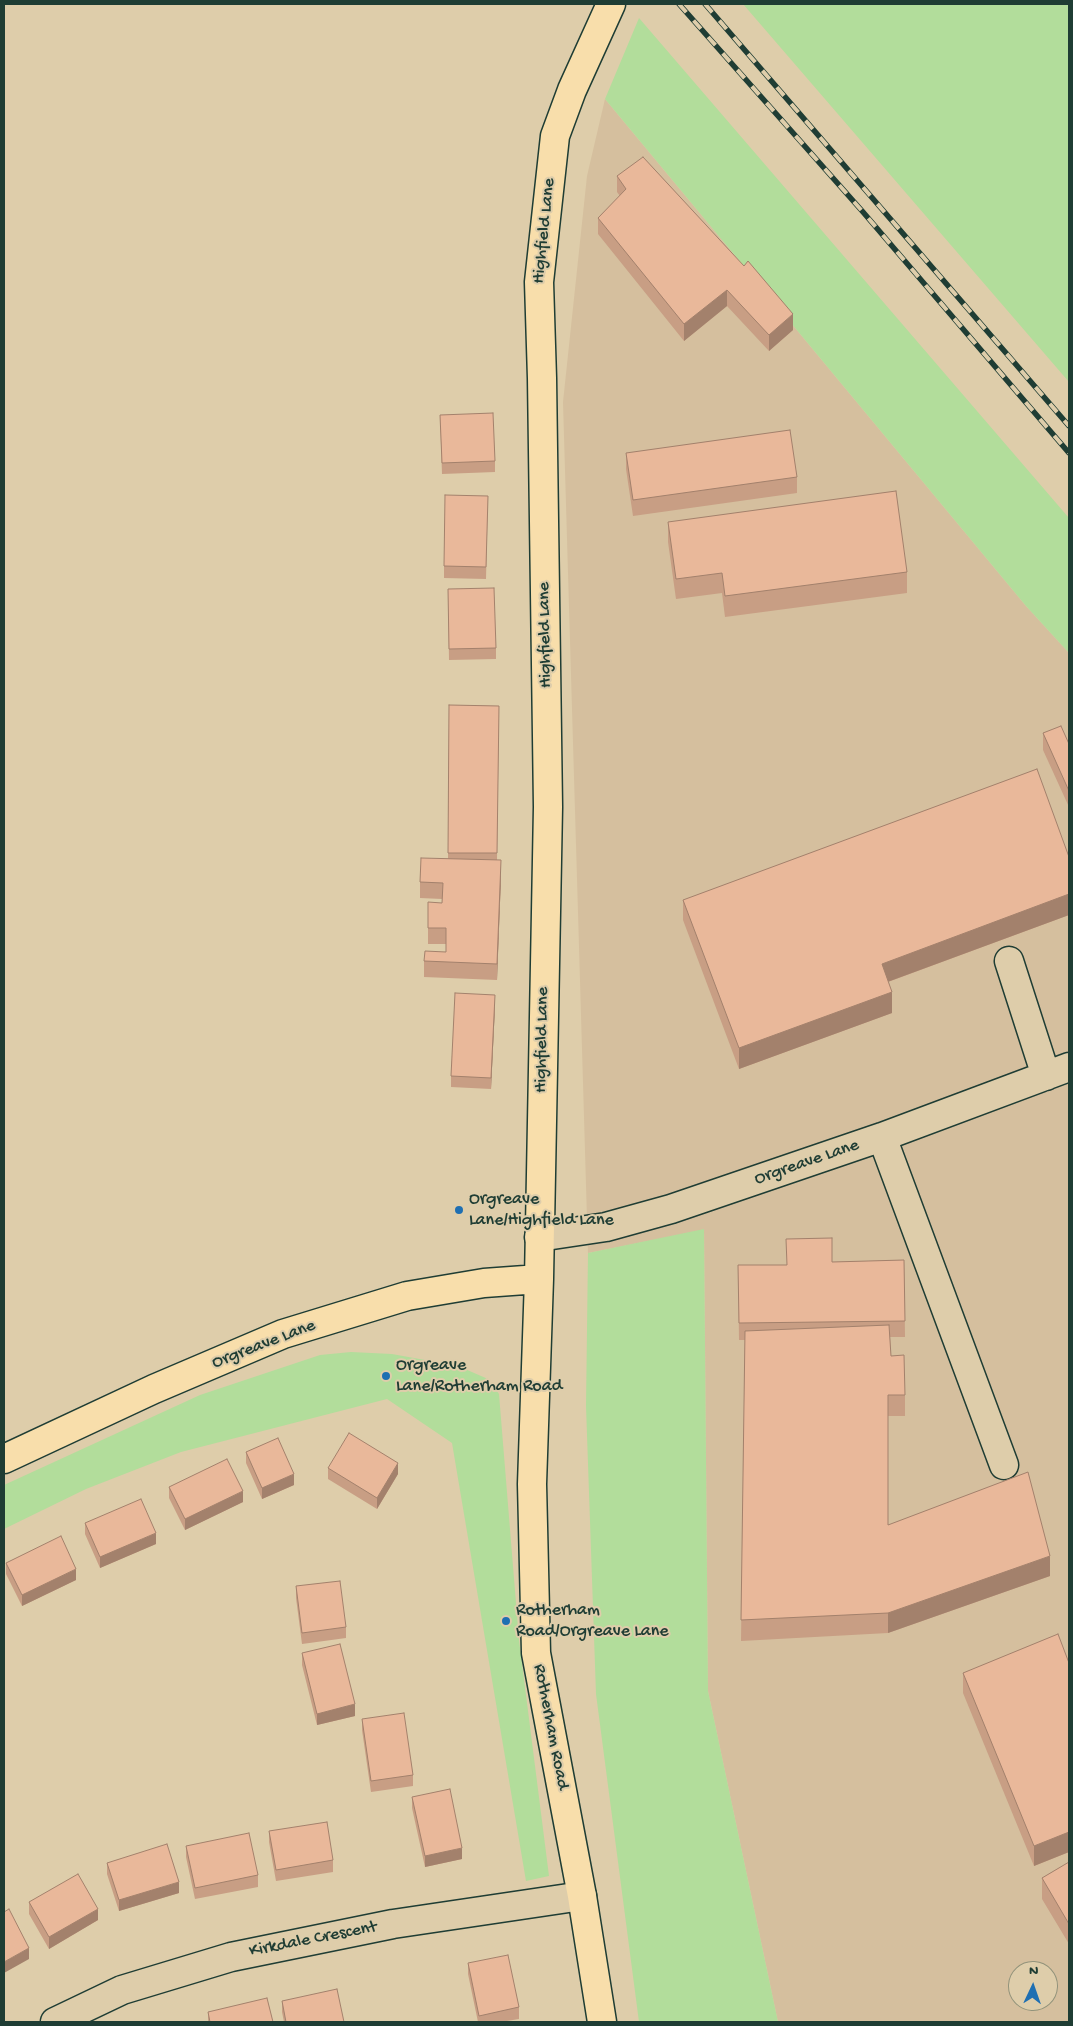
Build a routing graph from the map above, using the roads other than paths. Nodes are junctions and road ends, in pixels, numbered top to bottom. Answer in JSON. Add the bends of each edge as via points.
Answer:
{"nodes":[{"id":1,"x":612,"y":4,"type":"edge"},
{"id":2,"x":1009,"y":961,"type":"dead end"},
{"id":3,"x":1057,"y":1071,"type":"edge"},
{"id":4,"x":882,"y":1136,"type":"junction"},
{"id":5,"x":538,"y":1237,"type":"junction"},
{"id":6,"x":539,"y":1279,"type":"junction"},
{"id":7,"x":4,"y":1459,"type":"edge"},
{"id":8,"x":1004,"y":1465,"type":"dead end"},
{"id":9,"x":582,"y":1896,"type":"junction"},
{"id":10,"x":55,"y":2022,"type":"edge"},
{"id":11,"x":602,"y":2022,"type":"edge"}],
"edges":[{"from":1,"to":5,"type":"main road","name":"Highfield Lane","via":[[572,90],[555,136],[539,282],[548,807]]},
{"from":2,"to":3,"type":"street"},
{"from":3,"to":4,"type":"street","name":"Orgreave Lane"},
{"from":4,"to":5,"type":"street","name":"Orgreave Lane","via":[[671,1209],[606,1227]]},
{"from":4,"to":8,"type":"street"},
{"from":5,"to":6,"type":"main road","name":"Highfield Lane"},
{"from":6,"to":7,"type":"main road","name":"Orgreave Lane","via":[[484,1283],[407,1296],[283,1334],[154,1389]]},
{"from":6,"to":9,"type":"main road","name":"Rotherham Road","via":[[532,1484],[536,1653]]},
{"from":9,"to":10,"type":"street","name":"Kirkdale Crescent","via":[[393,1924],[231,1957],[122,1990]]},
{"from":9,"to":11,"type":"main road","name":"Rotherham Road"}]}
